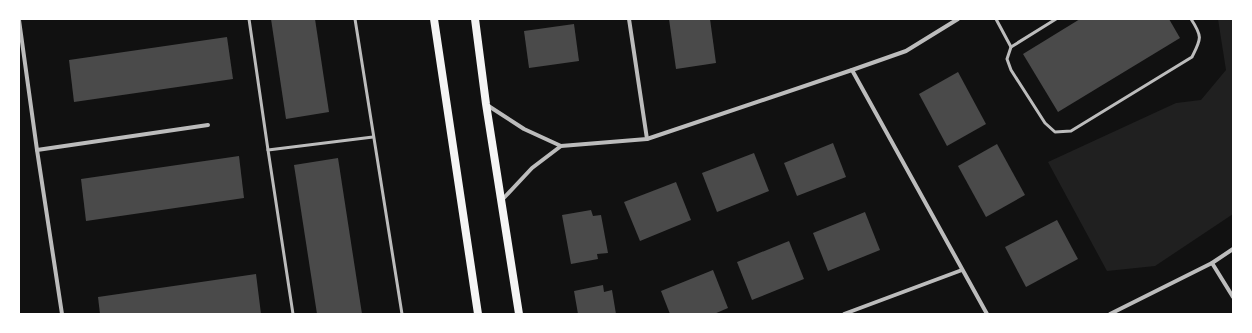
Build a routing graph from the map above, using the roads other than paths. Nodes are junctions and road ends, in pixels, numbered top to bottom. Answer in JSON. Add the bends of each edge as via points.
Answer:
{"nodes":[{"id":1,"x":249,"y":19,"type":"edge"},
{"id":2,"x":355,"y":19,"type":"edge"},
{"id":3,"x":434,"y":19,"type":"edge"},
{"id":4,"x":474,"y":19,"type":"edge"},
{"id":5,"x":630,"y":19,"type":"edge"},
{"id":6,"x":958,"y":19,"type":"edge"},
{"id":7,"x":996,"y":19,"type":"edge"},
{"id":8,"x":1056,"y":19,"type":"edge"},
{"id":9,"x":1191,"y":19,"type":"edge"},
{"id":10,"x":19,"y":20,"type":"edge"},
{"id":11,"x":1011,"y":47,"type":"junction"},
{"id":12,"x":852,"y":70,"type":"junction"},
{"id":13,"x":486,"y":104,"type":"junction"},
{"id":14,"x":208,"y":124,"type":"dead end"},
{"id":15,"x":373,"y":136,"type":"junction"},
{"id":16,"x":647,"y":139,"type":"junction"},
{"id":17,"x":561,"y":146,"type":"junction"},
{"id":18,"x":37,"y":150,"type":"junction"},
{"id":19,"x":268,"y":150,"type":"junction"},
{"id":20,"x":501,"y":201,"type":"junction"},
{"id":21,"x":1233,"y":249,"type":"edge"},
{"id":22,"x":1212,"y":263,"type":"junction"},
{"id":23,"x":962,"y":270,"type":"junction"},
{"id":24,"x":1233,"y":297,"type":"edge"},
{"id":25,"x":62,"y":314,"type":"edge"},
{"id":26,"x":293,"y":314,"type":"edge"},
{"id":27,"x":402,"y":314,"type":"edge"},
{"id":28,"x":478,"y":314,"type":"edge"},
{"id":29,"x":519,"y":314,"type":"edge"},
{"id":30,"x":844,"y":314,"type":"edge"},
{"id":31,"x":987,"y":314,"type":"edge"},
{"id":32,"x":1110,"y":314,"type":"edge"}],
"edges":[{"from":1,"to":19,"type":"lane"},
{"from":2,"to":15,"type":"lane"},
{"from":3,"to":28,"type":"main road"},
{"from":4,"to":13,"type":"main road"},
{"from":5,"to":16,"type":"street"},
{"from":6,"to":12,"type":"street","via":[[906,51]]},
{"from":7,"to":11,"type":"lane"},
{"from":8,"to":11,"type":"lane"},
{"from":9,"to":11,"type":"lane","via":[[1198,30],[1200,43],[1192,58],[1071,131],[1055,132],[1045,123],[1011,70],[1007,59]]},
{"from":10,"to":18,"type":"street"},
{"from":12,"to":16,"type":"street"},
{"from":12,"to":23,"type":"street"},
{"from":13,"to":17,"type":"street","via":[[524,129]]},
{"from":13,"to":20,"type":"main road"},
{"from":14,"to":18,"type":"street"},
{"from":15,"to":19,"type":"lane"},
{"from":15,"to":27,"type":"lane"},
{"from":16,"to":17,"type":"street"},
{"from":17,"to":20,"type":"street","via":[[532,168]]},
{"from":18,"to":25,"type":"street"},
{"from":19,"to":26,"type":"lane"},
{"from":20,"to":29,"type":"main road"},
{"from":21,"to":22,"type":"street"},
{"from":22,"to":24,"type":"street"},
{"from":22,"to":32,"type":"street"},
{"from":23,"to":30,"type":"street"},
{"from":23,"to":31,"type":"street"}]}
